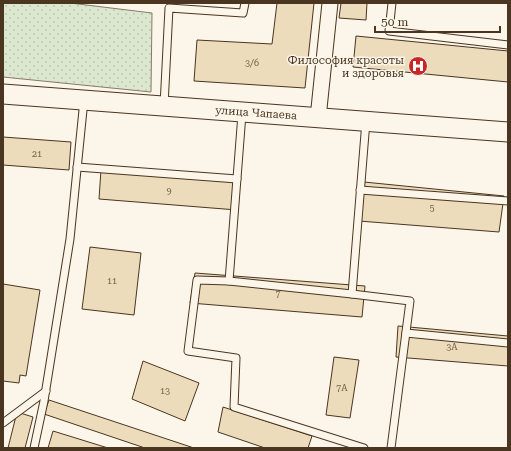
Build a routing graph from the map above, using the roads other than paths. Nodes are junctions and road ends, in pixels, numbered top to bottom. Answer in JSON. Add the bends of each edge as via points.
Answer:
{"nodes":[{"id":1,"x":245,"y":3,"type":"edge"},
{"id":2,"x":330,"y":3,"type":"edge"},
{"id":3,"x":392,"y":3,"type":"edge"},
{"id":4,"x":508,"y":45,"type":"edge"},
{"id":5,"x":3,"y":94,"type":"edge"},
{"id":6,"x":84,"y":100,"type":"junction"},
{"id":7,"x":164,"y":106,"type":"junction"},
{"id":8,"x":242,"y":112,"type":"junction"},
{"id":9,"x":318,"y":118,"type":"junction"},
{"id":10,"x":366,"y":121,"type":"junction"},
{"id":11,"x":508,"y":132,"type":"edge"},
{"id":12,"x":77,"y":167,"type":"junction"},
{"id":13,"x":237,"y":179,"type":"junction"},
{"id":14,"x":360,"y":190,"type":"junction"},
{"id":15,"x":508,"y":201,"type":"edge"},
{"id":16,"x":229,"y":281,"type":"junction"},
{"id":17,"x":352,"y":294,"type":"junction"},
{"id":18,"x":406,"y":333,"type":"junction"},
{"id":19,"x":508,"y":343,"type":"edge"},
{"id":20,"x":46,"y":391,"type":"junction"},
{"id":21,"x":3,"y":423,"type":"edge"},
{"id":22,"x":34,"y":448,"type":"edge"},
{"id":23,"x":364,"y":448,"type":"edge"},
{"id":24,"x":391,"y":448,"type":"edge"}],
"edges":[{"from":1,"to":7,"type":"lane","via":[[243,13],[169,8]]},
{"from":2,"to":9,"type":"street"},
{"from":3,"to":4,"type":"lane","via":[[389,31]]},
{"from":5,"to":6,"type":"street","name":"улица Чапаева"},
{"from":6,"to":7,"type":"street","name":"улица Чапаева"},
{"from":6,"to":12,"type":"lane"},
{"from":7,"to":8,"type":"street","name":"улица Чапаева"},
{"from":8,"to":9,"type":"street","name":"улица Чапаева"},
{"from":8,"to":13,"type":"lane"},
{"from":9,"to":10,"type":"street","name":"улица Чапаева"},
{"from":10,"to":11,"type":"street","name":"улица Чапаева"},
{"from":10,"to":14,"type":"lane"},
{"from":12,"to":13,"type":"lane"},
{"from":12,"to":20,"type":"lane","via":[[70,239]]},
{"from":13,"to":16,"type":"lane"},
{"from":14,"to":15,"type":"lane"},
{"from":14,"to":17,"type":"lane"},
{"from":16,"to":17,"type":"lane"},
{"from":16,"to":23,"type":"lane","via":[[197,280],[188,351],[236,358],[234,406]]},
{"from":17,"to":18,"type":"lane","via":[[410,301]]},
{"from":18,"to":19,"type":"lane"},
{"from":18,"to":24,"type":"lane"},
{"from":20,"to":21,"type":"lane"},
{"from":20,"to":22,"type":"lane"}]}
